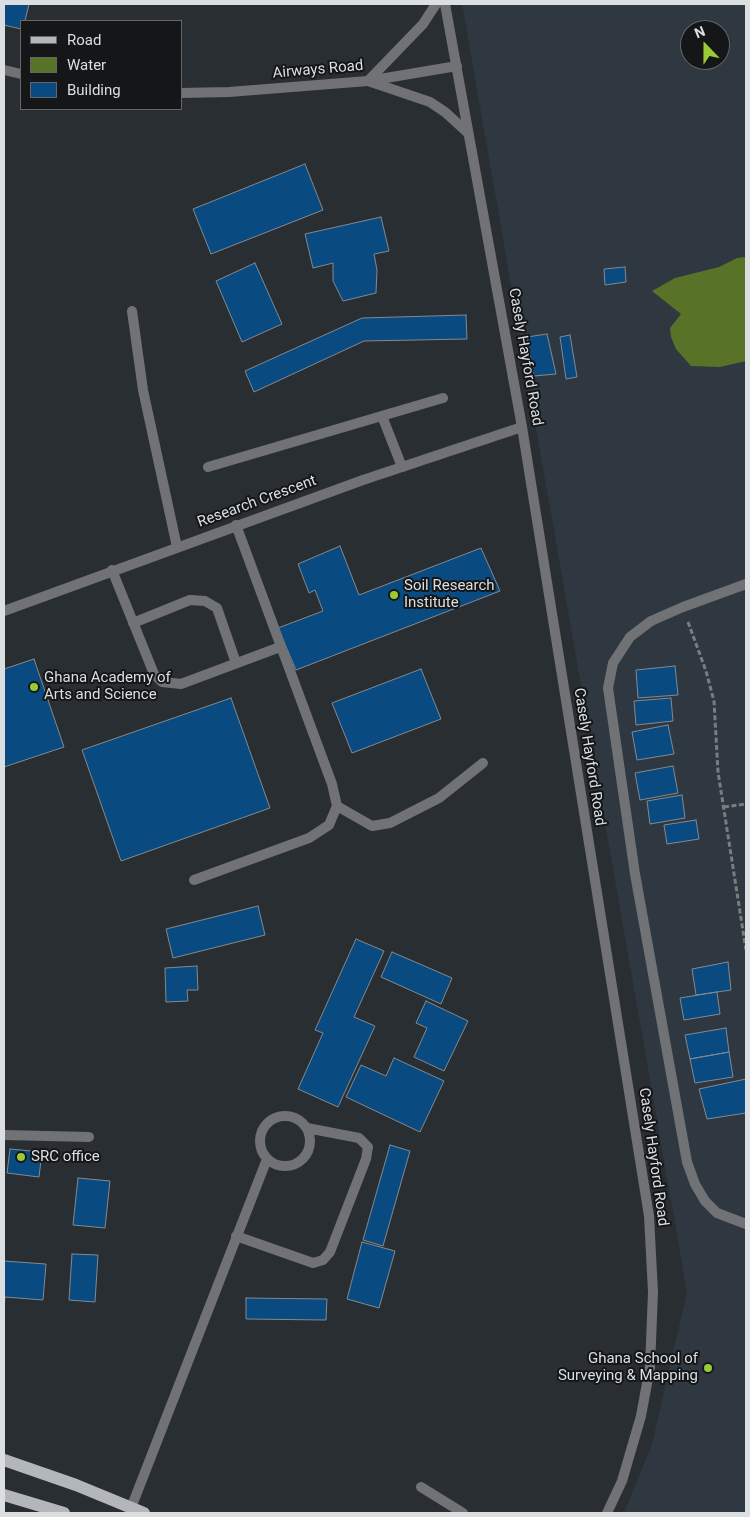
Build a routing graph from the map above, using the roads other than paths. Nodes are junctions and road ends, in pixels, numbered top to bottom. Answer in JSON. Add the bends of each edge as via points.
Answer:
{"nodes":[{"id":1,"x":436,"y":4,"type":"edge"},
{"id":2,"x":445,"y":4,"type":"edge"},
{"id":3,"x":457,"y":66,"type":"junction"},
{"id":4,"x":4,"y":70,"type":"edge"},
{"id":5,"x":20,"y":74,"type":"edge"},
{"id":6,"x":368,"y":81,"type":"junction"},
{"id":7,"x":182,"y":93,"type":"edge"},
{"id":8,"x":468,"y":133,"type":"junction"},
{"id":9,"x":132,"y":310,"type":"dead end"},
{"id":10,"x":443,"y":398,"type":"dead end"},
{"id":11,"x":382,"y":416,"type":"junction"},
{"id":12,"x":522,"y":427,"type":"junction"},
{"id":13,"x":208,"y":467,"type":"dead end"},
{"id":14,"x":402,"y":467,"type":"junction"},
{"id":15,"x":236,"y":526,"type":"junction"},
{"id":16,"x":177,"y":547,"type":"junction"},
{"id":17,"x":112,"y":570,"type":"junction"},
{"id":18,"x":746,"y":584,"type":"edge"},
{"id":19,"x":4,"y":611,"type":"edge"},
{"id":20,"x":133,"y":623,"type":"junction"},
{"id":21,"x":280,"y":647,"type":"junction"},
{"id":22,"x":236,"y":663,"type":"junction"},
{"id":23,"x":483,"y":763,"type":"dead end"},
{"id":24,"x":337,"y":806,"type":"junction"},
{"id":25,"x":194,"y":880,"type":"dead end"},
{"id":26,"x":307,"y":1128,"type":"junction"},
{"id":27,"x":4,"y":1134,"type":"edge"},
{"id":28,"x":89,"y":1137,"type":"dead end"},
{"id":29,"x":267,"y":1159,"type":"junction"},
{"id":30,"x":746,"y":1224,"type":"edge"},
{"id":31,"x":236,"y":1236,"type":"junction"},
{"id":32,"x":4,"y":1460,"type":"edge"},
{"id":33,"x":421,"y":1487,"type":"dead end"},
{"id":34,"x":4,"y":1495,"type":"edge"},
{"id":35,"x":131,"y":1508,"type":"junction"},
{"id":36,"x":64,"y":1513,"type":"edge"},
{"id":37,"x":144,"y":1513,"type":"edge"},
{"id":38,"x":463,"y":1513,"type":"edge"},
{"id":39,"x":607,"y":1513,"type":"edge"}],
"edges":[{"from":1,"to":6,"type":"street","via":[[423,24]]},
{"from":2,"to":3,"type":"street","name":"Casely Hayford Road"},
{"from":3,"to":6,"type":"street","name":"Airways Road"},
{"from":3,"to":8,"type":"street","name":"Casely Hayford Road"},
{"from":4,"to":5,"type":"street"},
{"from":6,"to":7,"type":"street","name":"Airways Road"},
{"from":6,"to":8,"type":"street","via":[[430,102]]},
{"from":8,"to":12,"type":"street","name":"Casely Hayford Road"},
{"from":9,"to":16,"type":"street","via":[[143,390]]},
{"from":10,"to":11,"type":"street"},
{"from":11,"to":13,"type":"street"},
{"from":11,"to":14,"type":"street"},
{"from":12,"to":14,"type":"street","name":"Research Crescent"},
{"from":12,"to":39,"type":"street","name":"Casely Hayford Road","via":[[649,1216],[650,1367],[641,1416],[622,1482]]},
{"from":14,"to":15,"type":"street","name":"Research Crescent"},
{"from":15,"to":16,"type":"street","name":"Research Crescent"},
{"from":15,"to":21,"type":"street"},
{"from":16,"to":17,"type":"street","name":"Research Crescent"},
{"from":17,"to":19,"type":"street","name":"Research Crescent"},
{"from":17,"to":20,"type":"street"},
{"from":18,"to":30,"type":"street","via":[[651,621],[630,637],[613,663],[608,688],[635,874],[687,1162],[705,1201],[717,1213]]},
{"from":20,"to":22,"type":"street","via":[[154,674],[162,682],[181,684]]},
{"from":20,"to":22,"type":"street","via":[[190,600],[205,601],[217,608]]},
{"from":21,"to":22,"type":"street"},
{"from":21,"to":24,"type":"street","via":[[332,784]]},
{"from":23,"to":24,"type":"street","via":[[438,798],[390,823],[372,826]]},
{"from":24,"to":25,"type":"street","via":[[329,825],[309,838]]},
{"from":26,"to":29,"type":"street","via":[[311,1137],[310,1147],[299,1162],[280,1166]]},
{"from":26,"to":29,"type":"street","via":[[301,1121],[284,1115],[267,1122],[260,1137],[262,1152]]},
{"from":26,"to":31,"type":"street","via":[[360,1138],[368,1147],[330,1252],[323,1260],[312,1263]]},
{"from":27,"to":28,"type":"street"},
{"from":29,"to":31,"type":"street"},
{"from":31,"to":35,"type":"street"},
{"from":32,"to":35,"type":"main road"},
{"from":33,"to":38,"type":"street"},
{"from":34,"to":36,"type":"main road"},
{"from":35,"to":37,"type":"main road"}]}
